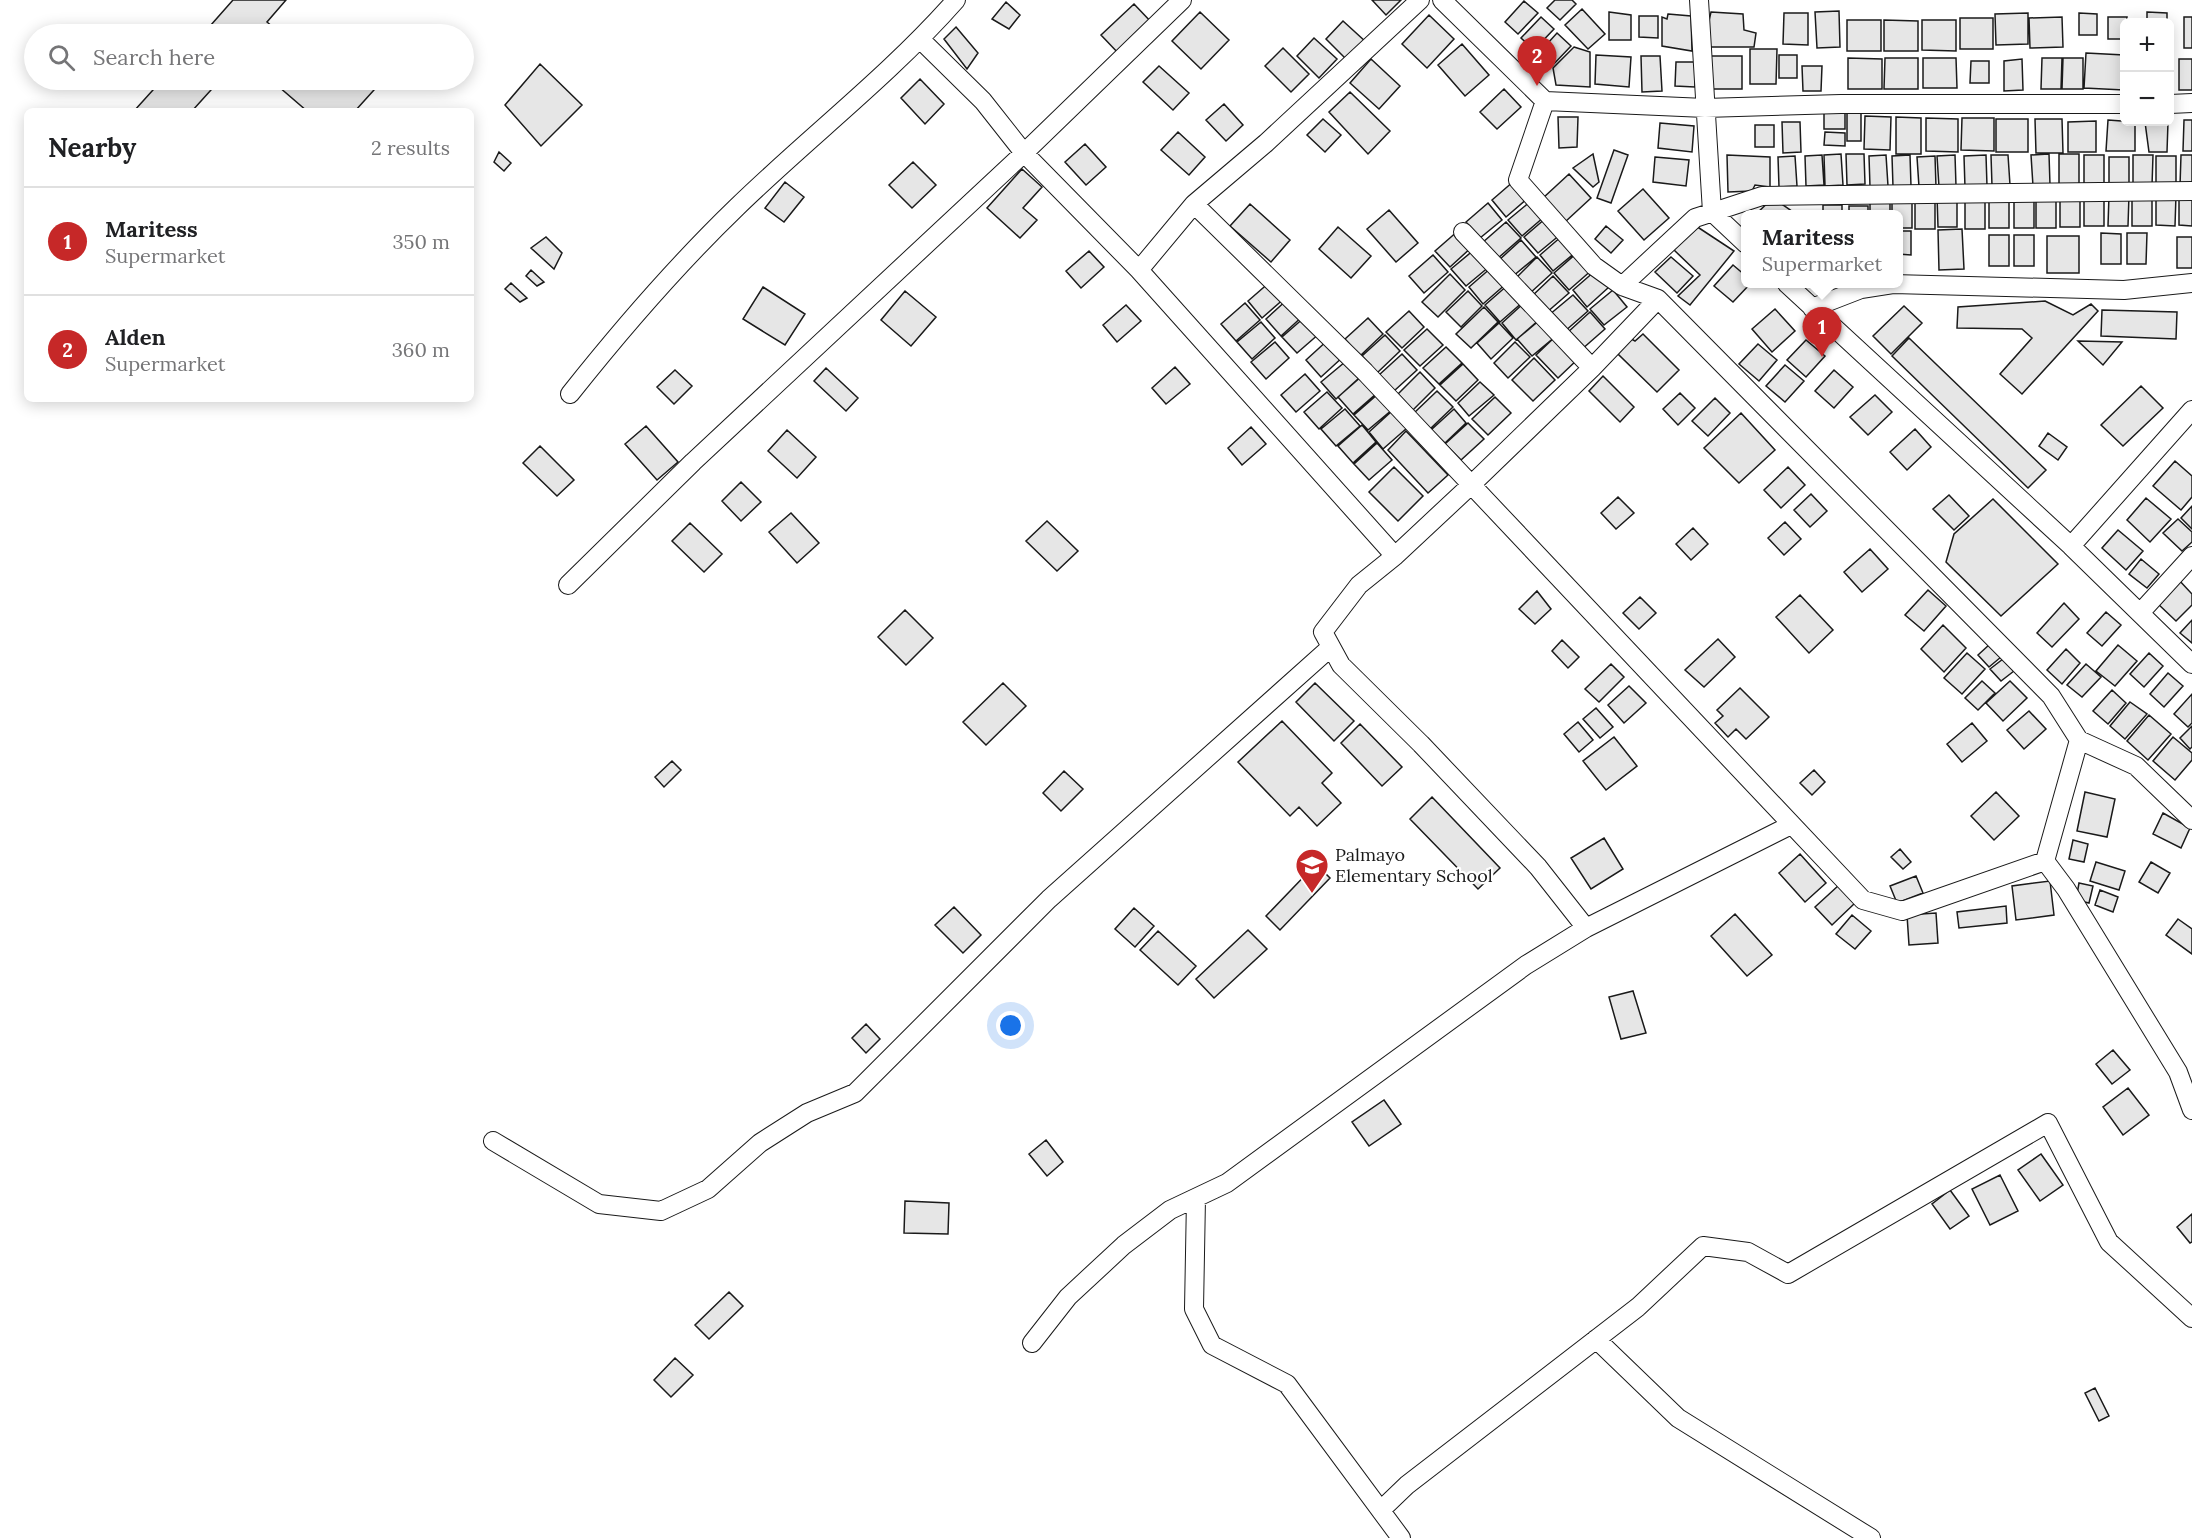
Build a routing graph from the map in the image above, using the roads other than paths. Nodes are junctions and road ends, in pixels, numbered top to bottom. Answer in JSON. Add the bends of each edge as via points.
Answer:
{"nodes":[{"id":1,"x":956,"y":0,"type":"edge"},
{"id":2,"x":1182,"y":0,"type":"edge"},
{"id":3,"x":1420,"y":0,"type":"edge"},
{"id":4,"x":1442,"y":0,"type":"edge"},
{"id":5,"x":1700,"y":0,"type":"edge"},
{"id":6,"x":921,"y":40,"type":"junction"},
{"id":7,"x":1545,"y":101,"type":"junction"},
{"id":8,"x":2192,"y":103,"type":"edge"},
{"id":9,"x":2120,"y":104,"type":"edge"},
{"id":10,"x":2174,"y":104,"type":"edge"},
{"id":11,"x":1705,"y":108,"type":"junction"},
{"id":12,"x":1024,"y":153,"type":"junction"},
{"id":13,"x":2192,"y":191,"type":"edge"},
{"id":14,"x":1194,"y":204,"type":"junction"},
{"id":15,"x":1712,"y":212,"type":"junction"},
{"id":16,"x":1463,"y":231,"type":"dead end"},
{"id":17,"x":1741,"y":239,"type":"edge"},
{"id":18,"x":1139,"y":270,"type":"junction"},
{"id":19,"x":2192,"y":283,"type":"edge"},
{"id":20,"x":1903,"y":284,"type":"edge"},
{"id":21,"x":1623,"y":286,"type":"junction"},
{"id":22,"x":1791,"y":288,"type":"edge"},
{"id":23,"x":1867,"y":288,"type":"edge"},
{"id":24,"x":1658,"y":299,"type":"junction"},
{"id":25,"x":1812,"y":308,"type":"junction"},
{"id":26,"x":1592,"y":368,"type":"junction"},
{"id":27,"x":570,"y":394,"type":"dead end"},
{"id":28,"x":2192,"y":410,"type":"edge"},
{"id":29,"x":1472,"y":484,"type":"junction"},
{"id":30,"x":2072,"y":546,"type":"junction"},
{"id":31,"x":1395,"y":556,"type":"junction"},
{"id":32,"x":2192,"y":556,"type":"edge"},
{"id":33,"x":568,"y":585,"type":"dead end"},
{"id":34,"x":2140,"y":613,"type":"junction"},
{"id":35,"x":1331,"y":647,"type":"junction"},
{"id":36,"x":2192,"y":664,"type":"edge"},
{"id":37,"x":2079,"y":740,"type":"junction"},
{"id":38,"x":2192,"y":820,"type":"edge"},
{"id":39,"x":1791,"y":825,"type":"junction"},
{"id":40,"x":2044,"y":861,"type":"junction"},
{"id":41,"x":1586,"y":928,"type":"junction"},
{"id":42,"x":2192,"y":1110,"type":"edge"},
{"id":43,"x":493,"y":1141,"type":"dead end"},
{"id":44,"x":1196,"y":1198,"type":"junction"},
{"id":45,"x":2192,"y":1318,"type":"edge"},
{"id":46,"x":1596,"y":1339,"type":"junction"},
{"id":47,"x":1032,"y":1343,"type":"dead end"},
{"id":48,"x":1381,"y":1510,"type":"junction"},
{"id":49,"x":1401,"y":1538,"type":"edge"},
{"id":50,"x":1871,"y":1538,"type":"edge"}],
"edges":[{"from":1,"to":6,"type":"street"},
{"from":2,"to":12,"type":"street"},
{"from":3,"to":14,"type":"street","via":[[1282,129]]},
{"from":4,"to":7,"type":"street"},
{"from":5,"to":11,"type":"street"},
{"from":6,"to":12,"type":"street","via":[[983,101]]},
{"from":6,"to":27,"type":"street","via":[[736,208],[611,343]]},
{"from":7,"to":11,"type":"street"},
{"from":7,"to":21,"type":"street","via":[[1518,180],[1594,267]]},
{"from":8,"to":10,"type":"street"},
{"from":9,"to":11,"type":"street"},
{"from":11,"to":15,"type":"street"},
{"from":12,"to":18,"type":"street"},
{"from":12,"to":33,"type":"street","via":[[693,462]]},
{"from":13,"to":15,"type":"street","via":[[1762,196]]},
{"from":14,"to":18,"type":"street"},
{"from":14,"to":29,"type":"street","via":[[1265,271]]},
{"from":15,"to":17,"type":"street"},
{"from":15,"to":21,"type":"street","via":[[1680,229]]},
{"from":16,"to":26,"type":"street"},
{"from":18,"to":31,"type":"street"},
{"from":19,"to":20,"type":"street","via":[[2124,290]]},
{"from":21,"to":24,"type":"street"},
{"from":22,"to":25,"type":"street"},
{"from":23,"to":25,"type":"street"},
{"from":24,"to":26,"type":"street"},
{"from":24,"to":37,"type":"street","via":[[2051,696]]},
{"from":25,"to":30,"type":"street"},
{"from":26,"to":29,"type":"street"},
{"from":28,"to":30,"type":"street"},
{"from":29,"to":31,"type":"street"},
{"from":29,"to":39,"type":"street"},
{"from":30,"to":34,"type":"street"},
{"from":31,"to":35,"type":"street","via":[[1359,585],[1323,632]]},
{"from":32,"to":34,"type":"street"},
{"from":34,"to":36,"type":"street"},
{"from":35,"to":41,"type":"street","via":[[1341,665],[1538,867]]},
{"from":35,"to":43,"type":"street","via":[[1049,899],[855,1093],[807,1113],[760,1143],[708,1189],[661,1212],[599,1204]]},
{"from":37,"to":38,"type":"street","via":[[2136,766]]},
{"from":37,"to":40,"type":"street"},
{"from":39,"to":40,"type":"street","via":[[1863,900],[1902,911]]},
{"from":39,"to":41,"type":"street"},
{"from":40,"to":42,"type":"street","via":[[2066,889],[2178,1072]]},
{"from":41,"to":44,"type":"street","via":[[1526,965],[1227,1184]]},
{"from":44,"to":47,"type":"street","via":[[1170,1210],[1124,1245],[1068,1297]]},
{"from":44,"to":48,"type":"street","via":[[1194,1309],[1212,1345],[1287,1384]]},
{"from":45,"to":46,"type":"street","via":[[2109,1242],[2048,1124],[1788,1274],[1748,1252],[1703,1246],[1638,1307]]},
{"from":46,"to":48,"type":"street","via":[[1407,1485]]},
{"from":46,"to":50,"type":"street","via":[[1678,1418]]},
{"from":48,"to":49,"type":"street"}]}
